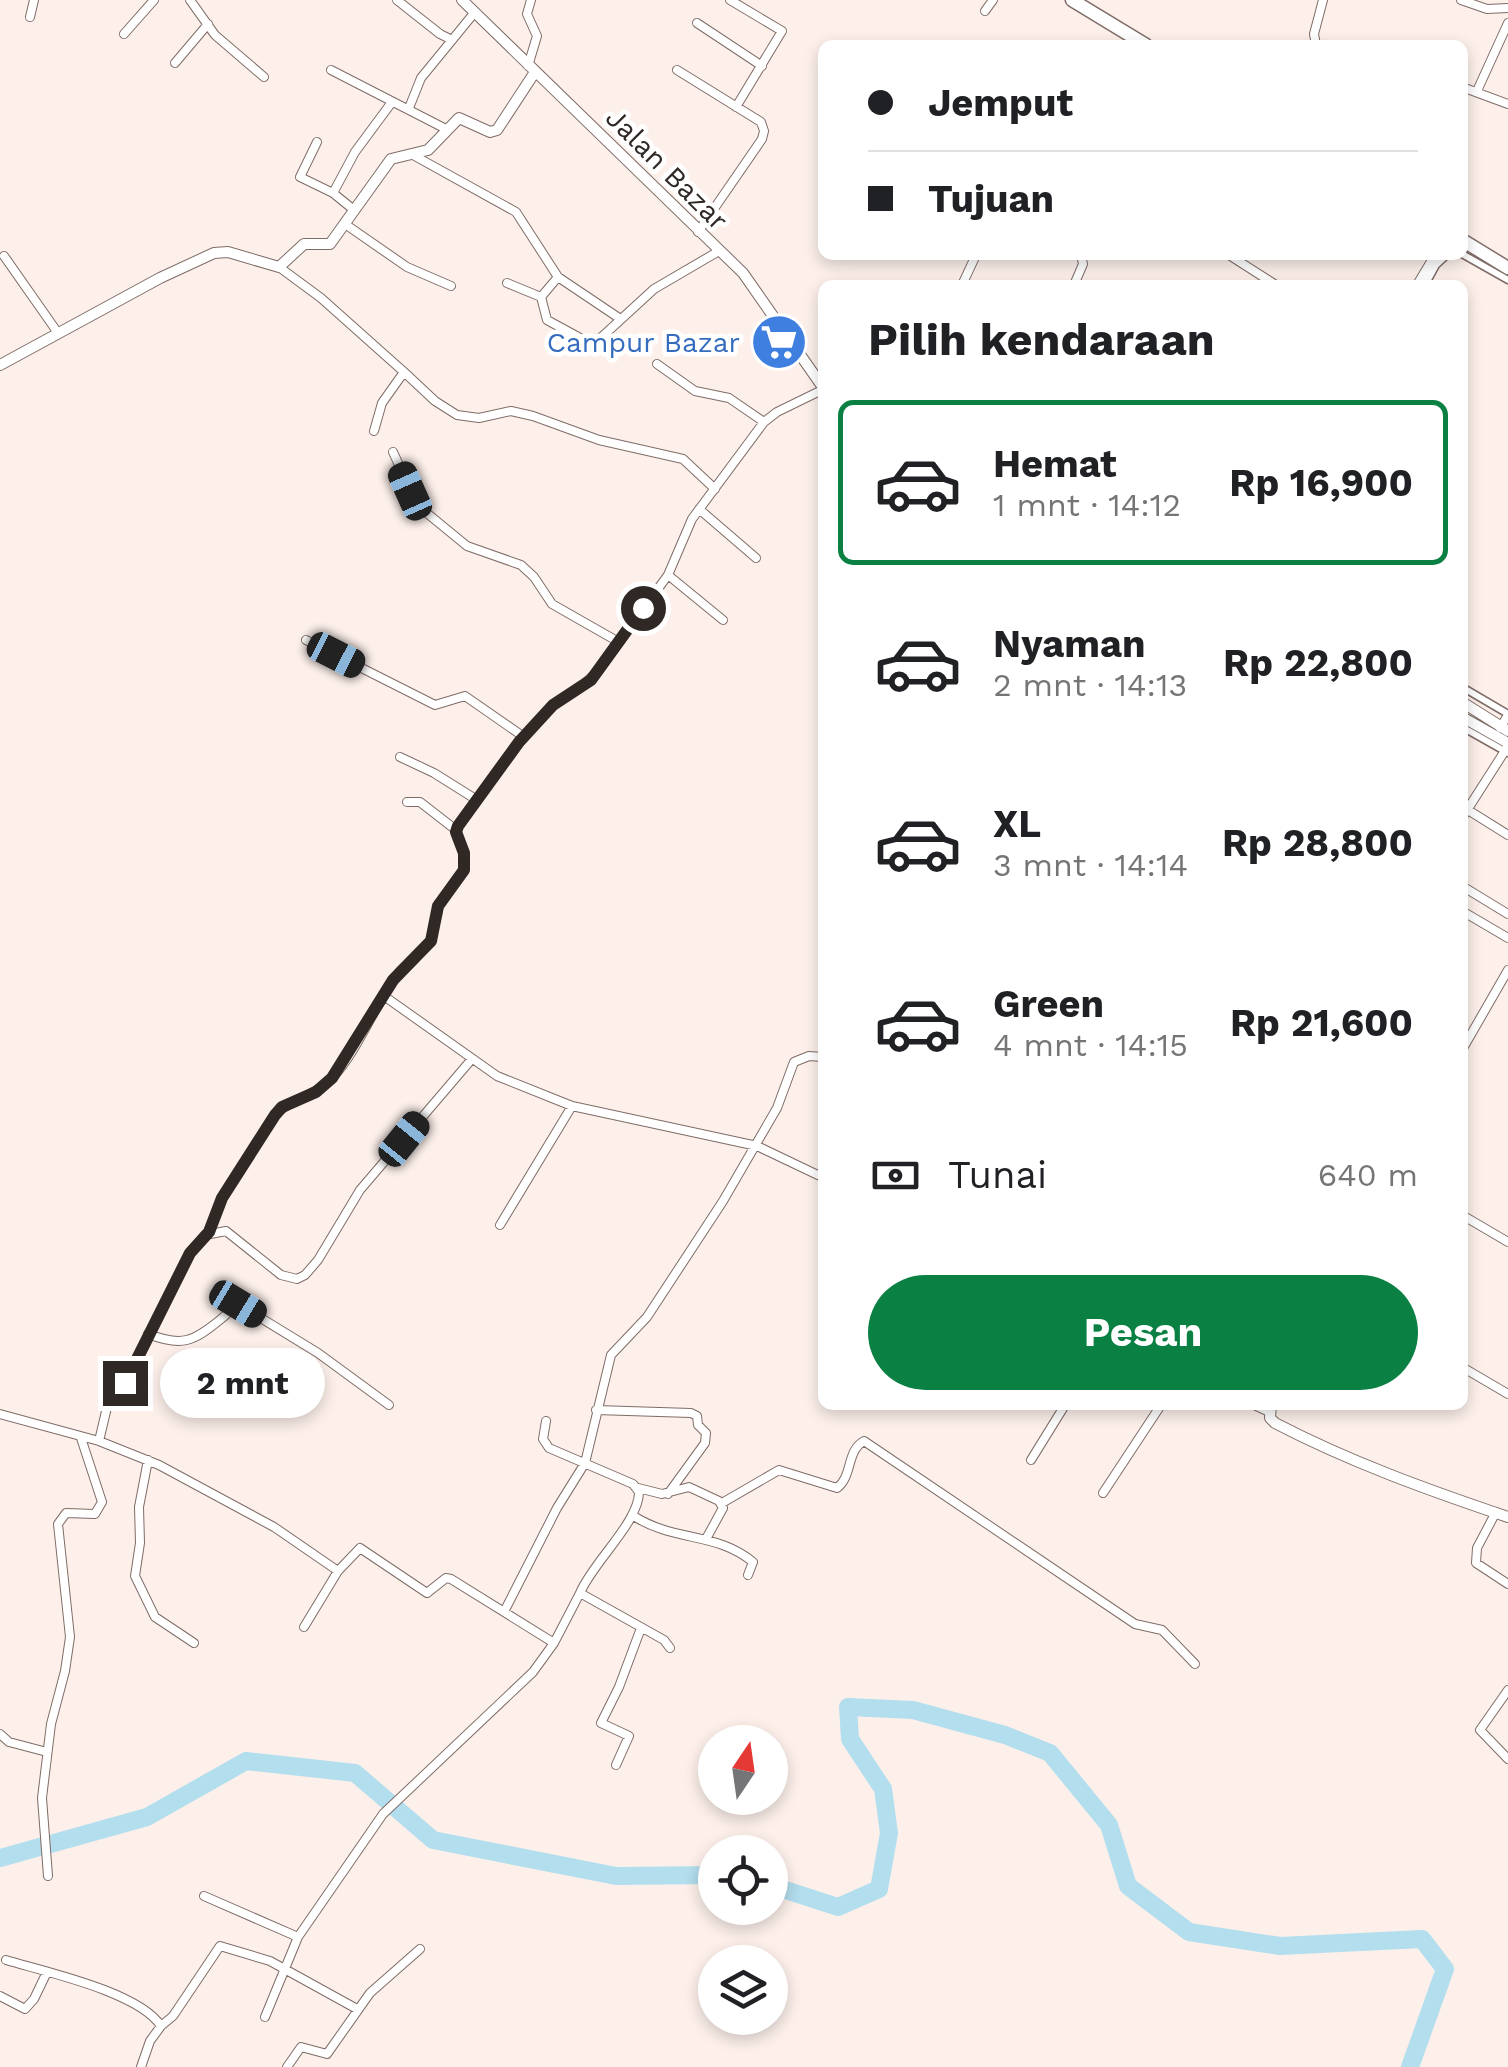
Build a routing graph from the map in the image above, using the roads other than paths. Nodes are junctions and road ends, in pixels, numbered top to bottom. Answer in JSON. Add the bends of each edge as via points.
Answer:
{"nodes":[{"id":1,"x":34,"y":0,"type":"edge"},
{"id":2,"x":154,"y":0,"type":"edge"},
{"id":3,"x":190,"y":0,"type":"edge"},
{"id":4,"x":462,"y":0,"type":"edge"},
{"id":5,"x":531,"y":0,"type":"edge"},
{"id":6,"x":730,"y":0,"type":"edge"},
{"id":7,"x":993,"y":0,"type":"edge"},
{"id":8,"x":1072,"y":0,"type":"edge"},
{"id":9,"x":1323,"y":0,"type":"edge"},
{"id":10,"x":1461,"y":0,"type":"edge"},
{"id":11,"x":394,"y":2,"type":"edge"},
{"id":12,"x":1488,"y":4,"type":"edge"},
{"id":13,"x":1508,"y":8,"type":"edge"},
{"id":14,"x":985,"y":11,"type":"dead end"},
{"id":15,"x":474,"y":12,"type":"junction"},
{"id":16,"x":30,"y":16,"type":"dead end"},
{"id":17,"x":697,"y":23,"type":"dead end"},
{"id":18,"x":1508,"y":23,"type":"edge"},
{"id":19,"x":208,"y":24,"type":"junction"},
{"id":20,"x":124,"y":34,"type":"dead end"},
{"id":21,"x":452,"y":40,"type":"junction"},
{"id":22,"x":1138,"y":40,"type":"edge"},
{"id":23,"x":1315,"y":40,"type":"edge"},
{"id":24,"x":176,"y":63,"type":"dead end"},
{"id":25,"x":762,"y":66,"type":"junction"},
{"id":26,"x":532,"y":69,"type":"junction"},
{"id":27,"x":331,"y":70,"type":"dead end"},
{"id":28,"x":677,"y":70,"type":"dead end"},
{"id":29,"x":264,"y":77,"type":"dead end"},
{"id":30,"x":1468,"y":89,"type":"edge"},
{"id":31,"x":1476,"y":91,"type":"junction"},
{"id":32,"x":392,"y":102,"type":"junction"},
{"id":33,"x":1508,"y":104,"type":"edge"},
{"id":34,"x":736,"y":107,"type":"junction"},
{"id":35,"x":409,"y":108,"type":"junction"},
{"id":36,"x":446,"y":130,"type":"junction"},
{"id":37,"x":316,"y":142,"type":"dead end"},
{"id":38,"x":413,"y":154,"type":"junction"},
{"id":39,"x":334,"y":192,"type":"junction"},
{"id":40,"x":354,"y":210,"type":"junction"},
{"id":41,"x":345,"y":224,"type":"junction"},
{"id":42,"x":698,"y":232,"type":"junction"},
{"id":43,"x":1468,"y":244,"type":"edge"},
{"id":44,"x":719,"y":251,"type":"junction"},
{"id":45,"x":4,"y":256,"type":"dead end"},
{"id":46,"x":1468,"y":257,"type":"edge"},
{"id":47,"x":1236,"y":260,"type":"edge"},
{"id":48,"x":1442,"y":260,"type":"edge"},
{"id":49,"x":279,"y":267,"type":"junction"},
{"id":50,"x":1508,"y":268,"type":"edge"},
{"id":51,"x":558,"y":276,"type":"junction"},
{"id":52,"x":1268,"y":280,"type":"edge"},
{"id":53,"x":1425,"y":280,"type":"edge"},
{"id":54,"x":1508,"y":280,"type":"edge"},
{"id":55,"x":507,"y":283,"type":"dead end"},
{"id":56,"x":452,"y":286,"type":"dead end"},
{"id":57,"x":541,"y":297,"type":"junction"},
{"id":58,"x":620,"y":318,"type":"junction"},
{"id":59,"x":58,"y":333,"type":"junction"},
{"id":60,"x":657,"y":364,"type":"dead end"},
{"id":61,"x":0,"y":365,"type":"edge"},
{"id":62,"x":404,"y":372,"type":"junction"},
{"id":63,"x":818,"y":382,"type":"edge"},
{"id":64,"x":818,"y":390,"type":"edge"},
{"id":65,"x":764,"y":422,"type":"junction"},
{"id":66,"x":374,"y":431,"type":"dead end"},
{"id":67,"x":393,"y":452,"type":"dead end"},
{"id":68,"x":715,"y":489,"type":"junction"},
{"id":69,"x":699,"y":510,"type":"junction"},
{"id":70,"x":756,"y":558,"type":"dead end"},
{"id":71,"x":668,"y":575,"type":"junction"},
{"id":72,"x":723,"y":620,"type":"dead end"},
{"id":73,"x":306,"y":640,"type":"dead end"},
{"id":74,"x":617,"y":642,"type":"junction"},
{"id":75,"x":1468,"y":692,"type":"edge"},
{"id":76,"x":1468,"y":706,"type":"edge"},
{"id":77,"x":1508,"y":715,"type":"edge"},
{"id":78,"x":1468,"y":719,"type":"edge"},
{"id":79,"x":1468,"y":729,"type":"edge"},
{"id":80,"x":1501,"y":731,"type":"edge"},
{"id":81,"x":524,"y":737,"type":"junction"},
{"id":82,"x":1507,"y":748,"type":"edge"},
{"id":83,"x":400,"y":757,"type":"dead end"},
{"id":84,"x":477,"y":800,"type":"junction"},
{"id":85,"x":407,"y":802,"type":"dead end"},
{"id":86,"x":1468,"y":809,"type":"edge"},
{"id":87,"x":1468,"y":815,"type":"edge"},
{"id":88,"x":456,"y":830,"type":"junction"},
{"id":89,"x":1508,"y":835,"type":"edge"},
{"id":90,"x":1468,"y":890,"type":"edge"},
{"id":91,"x":1508,"y":914,"type":"edge"},
{"id":92,"x":1468,"y":915,"type":"edge"},
{"id":93,"x":1508,"y":938,"type":"edge"},
{"id":94,"x":1508,"y":970,"type":"edge"},
{"id":95,"x":384,"y":996,"type":"junction"},
{"id":96,"x":1468,"y":1040,"type":"edge"},
{"id":97,"x":818,"y":1057,"type":"edge"},
{"id":98,"x":471,"y":1060,"type":"junction"},
{"id":99,"x":572,"y":1106,"type":"junction"},
{"id":100,"x":756,"y":1146,"type":"junction"},
{"id":101,"x":818,"y":1175,"type":"edge"},
{"id":102,"x":1468,"y":1219,"type":"edge"},
{"id":103,"x":500,"y":1226,"type":"dead end"},
{"id":104,"x":209,"y":1232,"type":"junction"},
{"id":105,"x":1508,"y":1242,"type":"edge"},
{"id":106,"x":148,"y":1334,"type":"junction"},
{"id":107,"x":1468,"y":1371,"type":"edge"},
{"id":108,"x":1508,"y":1394,"type":"edge"},
{"id":109,"x":388,"y":1405,"type":"dead end"},
{"id":110,"x":596,"y":1410,"type":"junction"},
{"id":111,"x":1062,"y":1410,"type":"edge"},
{"id":112,"x":1158,"y":1410,"type":"edge"},
{"id":113,"x":1270,"y":1410,"type":"edge"},
{"id":114,"x":0,"y":1414,"type":"edge"},
{"id":115,"x":546,"y":1421,"type":"dead end"},
{"id":116,"x":81,"y":1438,"type":"junction"},
{"id":117,"x":99,"y":1441,"type":"junction"},
{"id":118,"x":148,"y":1460,"type":"junction"},
{"id":119,"x":1030,"y":1460,"type":"dead end"},
{"id":120,"x":585,"y":1463,"type":"junction"},
{"id":121,"x":638,"y":1488,"type":"junction"},
{"id":122,"x":668,"y":1494,"type":"junction"},
{"id":123,"x":1103,"y":1494,"type":"dead end"},
{"id":124,"x":722,"y":1502,"type":"junction"},
{"id":125,"x":1496,"y":1512,"type":"junction"},
{"id":126,"x":632,"y":1515,"type":"junction"},
{"id":127,"x":1508,"y":1516,"type":"edge"},
{"id":128,"x":706,"y":1539,"type":"junction"},
{"id":129,"x":338,"y":1571,"type":"junction"},
{"id":130,"x":748,"y":1575,"type":"dead end"},
{"id":131,"x":1508,"y":1584,"type":"edge"},
{"id":132,"x":580,"y":1593,"type":"junction"},
{"id":133,"x":505,"y":1610,"type":"junction"},
{"id":134,"x":304,"y":1627,"type":"dead end"},
{"id":135,"x":641,"y":1628,"type":"junction"},
{"id":136,"x":554,"y":1642,"type":"junction"},
{"id":137,"x":194,"y":1644,"type":"dead end"},
{"id":138,"x":670,"y":1648,"type":"dead end"},
{"id":139,"x":1195,"y":1664,"type":"dead end"},
{"id":140,"x":1508,"y":1690,"type":"edge"},
{"id":141,"x":0,"y":1734,"type":"edge"},
{"id":142,"x":48,"y":1752,"type":"junction"},
{"id":143,"x":1508,"y":1758,"type":"edge"},
{"id":144,"x":616,"y":1765,"type":"dead end"},
{"id":145,"x":48,"y":1876,"type":"dead end"},
{"id":146,"x":204,"y":1896,"type":"dead end"},
{"id":147,"x":298,"y":1937,"type":"junction"},
{"id":148,"x":420,"y":1949,"type":"dead end"},
{"id":149,"x":6,"y":1960,"type":"dead end"},
{"id":150,"x":285,"y":1969,"type":"junction"},
{"id":151,"x":47,"y":1972,"type":"junction"},
{"id":152,"x":0,"y":1996,"type":"edge"},
{"id":153,"x":357,"y":2009,"type":"junction"},
{"id":154,"x":264,"y":2017,"type":"dead end"},
{"id":155,"x":162,"y":2026,"type":"junction"},
{"id":156,"x":141,"y":2067,"type":"edge"},
{"id":157,"x":286,"y":2067,"type":"edge"}],
"edges":[{"from":1,"to":16,"type":"street"},
{"from":2,"to":20,"type":"street"},
{"from":3,"to":19,"type":"street"},
{"from":4,"to":15,"type":"street","name":"Jalan Bazar"},
{"from":5,"to":26,"type":"street","via":[[527,14],[537,36]]},
{"from":6,"to":25,"type":"street","via":[[782,31]]},
{"from":7,"to":14,"type":"street"},
{"from":8,"to":22,"type":"main road"},
{"from":9,"to":23,"type":"street"},
{"from":10,"to":12,"type":"street"},
{"from":11,"to":21,"type":"street"},
{"from":12,"to":13,"type":"street"},
{"from":15,"to":21,"type":"street"},
{"from":15,"to":26,"type":"street","name":"Jalan Bazar"},
{"from":17,"to":25,"type":"street"},
{"from":18,"to":31,"type":"street"},
{"from":19,"to":24,"type":"street"},
{"from":19,"to":29,"type":"street"},
{"from":21,"to":35,"type":"street","via":[[421,78]]},
{"from":25,"to":34,"type":"street"},
{"from":26,"to":36,"type":"street","via":[[498,130],[463,118]]},
{"from":26,"to":42,"type":"street","name":"Jalan Bazar"},
{"from":27,"to":32,"type":"street"},
{"from":28,"to":34,"type":"street"},
{"from":30,"to":31,"type":"street"},
{"from":31,"to":33,"type":"street"},
{"from":32,"to":35,"type":"street"},
{"from":32,"to":39,"type":"street"},
{"from":34,"to":42,"type":"street","via":[[764,131]]},
{"from":35,"to":36,"type":"street"},
{"from":36,"to":38,"type":"street","via":[[428,150]]},
{"from":37,"to":39,"type":"street","via":[[300,176]]},
{"from":38,"to":40,"type":"street","via":[[390,159]]},
{"from":38,"to":51,"type":"street","via":[[516,212]]},
{"from":39,"to":40,"type":"street"},
{"from":40,"to":41,"type":"street"},
{"from":41,"to":49,"type":"street","via":[[330,244],[304,244]]},
{"from":41,"to":56,"type":"street","via":[[396,260]]},
{"from":42,"to":44,"type":"street","name":"Jalan Bazar"},
{"from":43,"to":50,"type":"main road"},
{"from":44,"to":58,"type":"street"},
{"from":44,"to":63,"type":"street","name":"Jalan Bazar","via":[[756,286]]},
{"from":45,"to":59,"type":"street"},
{"from":46,"to":54,"type":"street"},
{"from":47,"to":52,"type":"street"},
{"from":48,"to":53,"type":"street"},
{"from":49,"to":59,"type":"street","via":[[214,253]]},
{"from":49,"to":62,"type":"street"},
{"from":51,"to":57,"type":"street"},
{"from":51,"to":58,"type":"street"},
{"from":55,"to":57,"type":"street"},
{"from":57,"to":58,"type":"street","via":[[547,320],[590,345]]},
{"from":59,"to":61,"type":"street"},
{"from":60,"to":65,"type":"street","via":[[695,391],[729,398]]},
{"from":62,"to":66,"type":"street","via":[[382,403]]},
{"from":62,"to":68,"type":"street","via":[[457,414],[532,416],[683,460]]},
{"from":64,"to":65,"type":"street"},
{"from":65,"to":68,"type":"street"},
{"from":67,"to":74,"type":"street","via":[[423,510],[467,546],[521,565],[552,604]]},
{"from":68,"to":69,"type":"street"},
{"from":69,"to":70,"type":"street"},
{"from":69,"to":71,"type":"street"},
{"from":71,"to":72,"type":"street"},
{"from":71,"to":74,"type":"street"},
{"from":73,"to":81,"type":"street","via":[[435,705],[465,696]]},
{"from":74,"to":81,"type":"street","via":[[591,680],[553,705]]},
{"from":75,"to":77,"type":"street"},
{"from":76,"to":80,"type":"street"},
{"from":77,"to":80,"type":"street"},
{"from":78,"to":80,"type":"street"},
{"from":79,"to":82,"type":"street"},
{"from":80,"to":82,"type":"street"},
{"from":81,"to":84,"type":"street"},
{"from":82,"to":86,"type":"street"},
{"from":83,"to":84,"type":"street"},
{"from":84,"to":88,"type":"street"},
{"from":85,"to":88,"type":"street","via":[[426,806]]},
{"from":87,"to":89,"type":"street"},
{"from":88,"to":95,"type":"street","via":[[464,870],[438,906],[431,941]]},
{"from":90,"to":91,"type":"street"},
{"from":92,"to":93,"type":"street"},
{"from":94,"to":96,"type":"street"},
{"from":95,"to":98,"type":"street"},
{"from":95,"to":104,"type":"street","via":[[332,1078],[275,1115],[222,1198]]},
{"from":97,"to":100,"type":"street","via":[[794,1062]]},
{"from":98,"to":99,"type":"street"},
{"from":98,"to":104,"type":"street","via":[[360,1190],[305,1276],[281,1275],[235,1236]]},
{"from":99,"to":100,"type":"street"},
{"from":99,"to":103,"type":"street"},
{"from":100,"to":101,"type":"street"},
{"from":100,"to":110,"type":"street","via":[[648,1317],[611,1355]]},
{"from":102,"to":105,"type":"street"},
{"from":104,"to":106,"type":"street","via":[[190,1253]]},
{"from":106,"to":109,"type":"street","via":[[186,1341],[238,1304]]},
{"from":106,"to":117,"type":"street","via":[[131,1374],[108,1403]]},
{"from":107,"to":108,"type":"street"},
{"from":110,"to":120,"type":"street"},
{"from":110,"to":122,"type":"street","via":[[695,1414],[705,1443]]},
{"from":111,"to":119,"type":"street"},
{"from":112,"to":123,"type":"street"},
{"from":113,"to":125,"type":"street","via":[[1275,1423],[1369,1468]]},
{"from":114,"to":116,"type":"street"},
{"from":115,"to":120,"type":"street","via":[[544,1444]]},
{"from":116,"to":117,"type":"street"},
{"from":116,"to":142,"type":"street","via":[[102,1502],[95,1514],[66,1513],[58,1524],[70,1637]]},
{"from":117,"to":118,"type":"street"},
{"from":118,"to":129,"type":"street","via":[[274,1527]]},
{"from":118,"to":137,"type":"street","via":[[135,1576],[155,1617]]},
{"from":120,"to":121,"type":"street"},
{"from":120,"to":133,"type":"street"},
{"from":121,"to":122,"type":"street"},
{"from":121,"to":126,"type":"street"},
{"from":122,"to":124,"type":"street","via":[[689,1488]]},
{"from":124,"to":128,"type":"street"},
{"from":124,"to":139,"type":"street","via":[[780,1470],[837,1488],[864,1441],[1135,1624],[1162,1630]]},
{"from":125,"to":127,"type":"street"},
{"from":125,"to":131,"type":"street","via":[[1476,1563]]},
{"from":126,"to":128,"type":"street","via":[[672,1535]]},
{"from":126,"to":132,"type":"street"},
{"from":128,"to":130,"type":"street","via":[[751,1560]]},
{"from":129,"to":133,"type":"street","via":[[362,1548],[427,1593],[448,1578]]},
{"from":129,"to":134,"type":"street"},
{"from":132,"to":135,"type":"street"},
{"from":132,"to":136,"type":"street"},
{"from":133,"to":136,"type":"street"},
{"from":135,"to":138,"type":"street"},
{"from":135,"to":144,"type":"street","via":[[601,1723],[629,1736]]},
{"from":136,"to":147,"type":"street","via":[[524,1681],[383,1814]]},
{"from":140,"to":143,"type":"street","via":[[1480,1730]]},
{"from":141,"to":142,"type":"street"},
{"from":142,"to":145,"type":"street","via":[[42,1798]]},
{"from":146,"to":147,"type":"street"},
{"from":147,"to":150,"type":"street"},
{"from":148,"to":153,"type":"street"},
{"from":149,"to":151,"type":"street"},
{"from":150,"to":153,"type":"street"},
{"from":150,"to":154,"type":"street"},
{"from":150,"to":155,"type":"street","via":[[220,1946]]},
{"from":151,"to":152,"type":"street","via":[[25,2009]]},
{"from":151,"to":155,"type":"street","via":[[128,2001]]},
{"from":153,"to":157,"type":"street","via":[[327,2054],[301,2048]]},
{"from":155,"to":156,"type":"street"}]}
